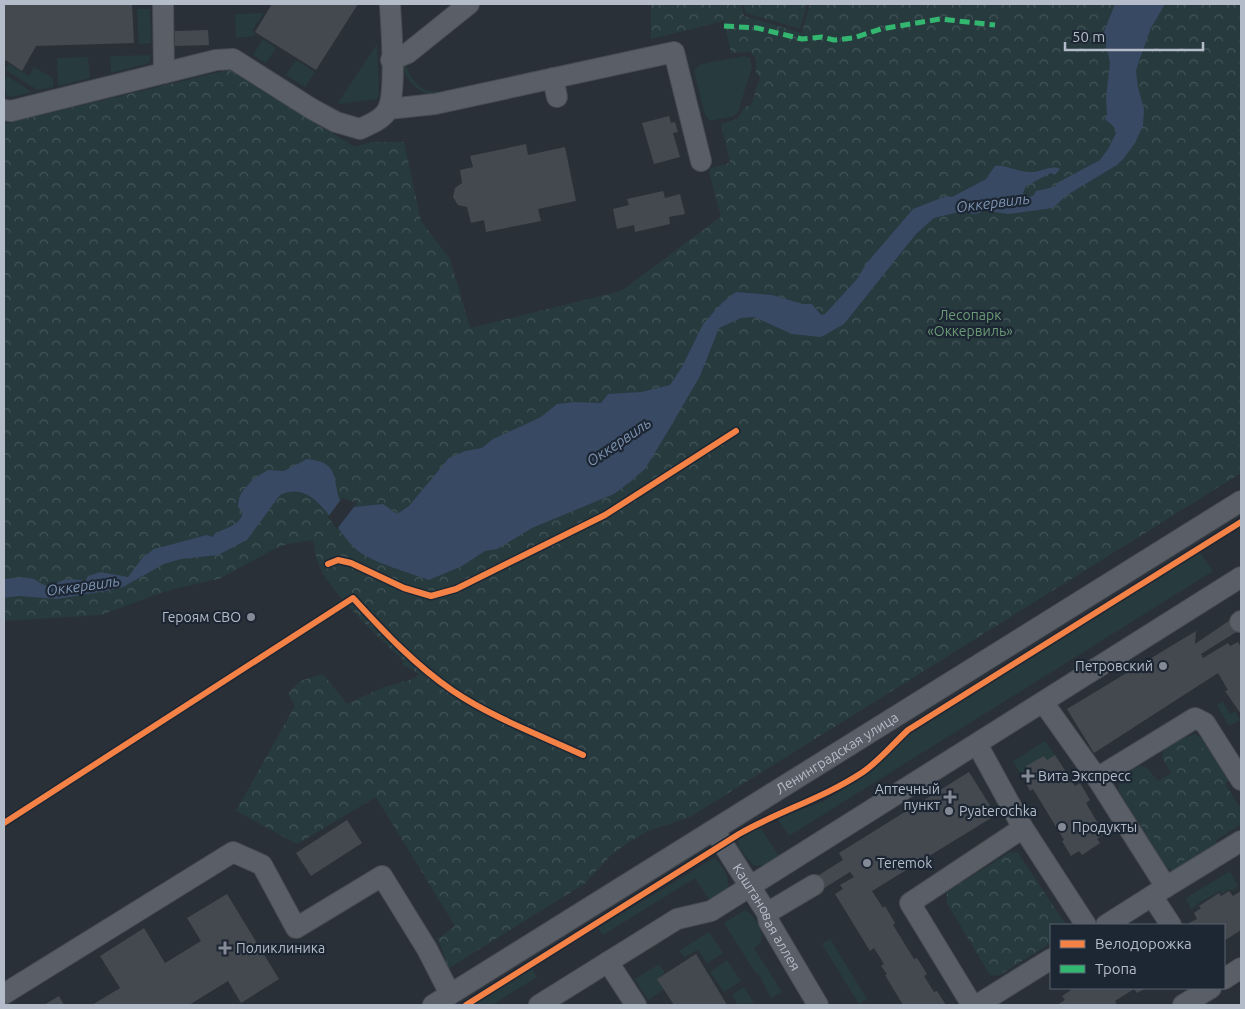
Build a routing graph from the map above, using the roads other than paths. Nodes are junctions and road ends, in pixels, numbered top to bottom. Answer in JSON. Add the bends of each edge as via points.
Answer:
{"nodes":[{"id":1,"x":163,"y":4,"type":"edge"},
{"id":2,"x":390,"y":4,"type":"edge"},
{"id":3,"x":468,"y":4,"type":"edge"},
{"id":4,"x":391,"y":60,"type":"junction"},
{"id":5,"x":164,"y":73,"type":"junction"},
{"id":6,"x":388,"y":109,"type":"junction"},
{"id":7,"x":4,"y":110,"type":"edge"},
{"id":8,"x":701,"y":161,"type":"dead end"},
{"id":9,"x":1240,"y":503,"type":"edge"},
{"id":10,"x":1241,"y":577,"type":"edge"},
{"id":11,"x":1043,"y":702,"type":"junction"},
{"id":12,"x":977,"y":744,"type":"junction"},
{"id":13,"x":1097,"y":778,"type":"junction"},
{"id":14,"x":1241,"y":780,"type":"edge"},
{"id":15,"x":1023,"y":828,"type":"junction"},
{"id":16,"x":714,"y":830,"type":"junction"},
{"id":17,"x":1241,"y":841,"type":"edge"},
{"id":18,"x":814,"y":885,"type":"dead end"},
{"id":19,"x":750,"y":886,"type":"junction"},
{"id":20,"x":1159,"y":892,"type":"junction"},
{"id":21,"x":767,"y":913,"type":"junction"},
{"id":22,"x":1085,"y":924,"type":"edge"},
{"id":23,"x":1108,"y":924,"type":"edge"},
{"id":24,"x":1171,"y":924,"type":"edge"},
{"id":25,"x":1050,"y":960,"type":"edge"},
{"id":26,"x":608,"y":962,"type":"junction"},
{"id":27,"x":1241,"y":968,"type":"edge"},
{"id":28,"x":1225,"y":978,"type":"edge"},
{"id":29,"x":1208,"y":989,"type":"edge"},
{"id":30,"x":4,"y":994,"type":"edge"},
{"id":31,"x":450,"y":994,"type":"junction"},
{"id":32,"x":545,"y":1004,"type":"edge"},
{"id":33,"x":433,"y":1005,"type":"edge"},
{"id":34,"x":636,"y":1005,"type":"edge"},
{"id":35,"x":818,"y":1005,"type":"edge"},
{"id":36,"x":972,"y":1005,"type":"edge"},
{"id":37,"x":977,"y":1005,"type":"edge"},
{"id":38,"x":1183,"y":1005,"type":"edge"}],
"edges":[{"from":1,"to":5,"type":"street"},
{"from":2,"to":4,"type":"street"},
{"from":3,"to":4,"type":"street","via":[[408,53]]},
{"from":4,"to":6,"type":"street"},
{"from":5,"to":6,"type":"street","via":[[233,59],[336,122],[360,129],[382,117]]},
{"from":5,"to":7,"type":"street","via":[[11,111]]},
{"from":6,"to":8,"type":"street","via":[[555,88],[674,52]]},
{"from":9,"to":16,"type":"street","name":"Ленинградская улица"},
{"from":10,"to":11,"type":"street"},
{"from":11,"to":12,"type":"street"},
{"from":11,"to":13,"type":"street"},
{"from":12,"to":15,"type":"street"},
{"from":12,"to":19,"type":"street"},
{"from":13,"to":14,"type":"street","via":[[1195,718],[1205,723]]},
{"from":13,"to":20,"type":"street"},
{"from":15,"to":22,"type":"street"},
{"from":15,"to":36,"type":"street","via":[[910,903]]},
{"from":16,"to":19,"type":"street","name":"Каштановая аллея"},
{"from":16,"to":31,"type":"street","name":"Ленинградская улица"},
{"from":17,"to":20,"type":"street"},
{"from":18,"to":21,"type":"street"},
{"from":19,"to":21,"type":"street","name":"Каштановая аллея"},
{"from":19,"to":26,"type":"street","via":[[711,911],[677,919]]},
{"from":20,"to":23,"type":"street"},
{"from":20,"to":24,"type":"street"},
{"from":21,"to":35,"type":"street","name":"Каштановая аллея","via":[[769,922]]},
{"from":25,"to":37,"type":"street"},
{"from":26,"to":32,"type":"street"},
{"from":26,"to":34,"type":"street"},
{"from":27,"to":28,"type":"street"},
{"from":29,"to":38,"type":"street"},
{"from":30,"to":31,"type":"street","via":[[233,852],[262,866],[296,928],[382,876],[427,948]]},
{"from":31,"to":33,"type":"street","name":"Ленинградская улица"}]}
